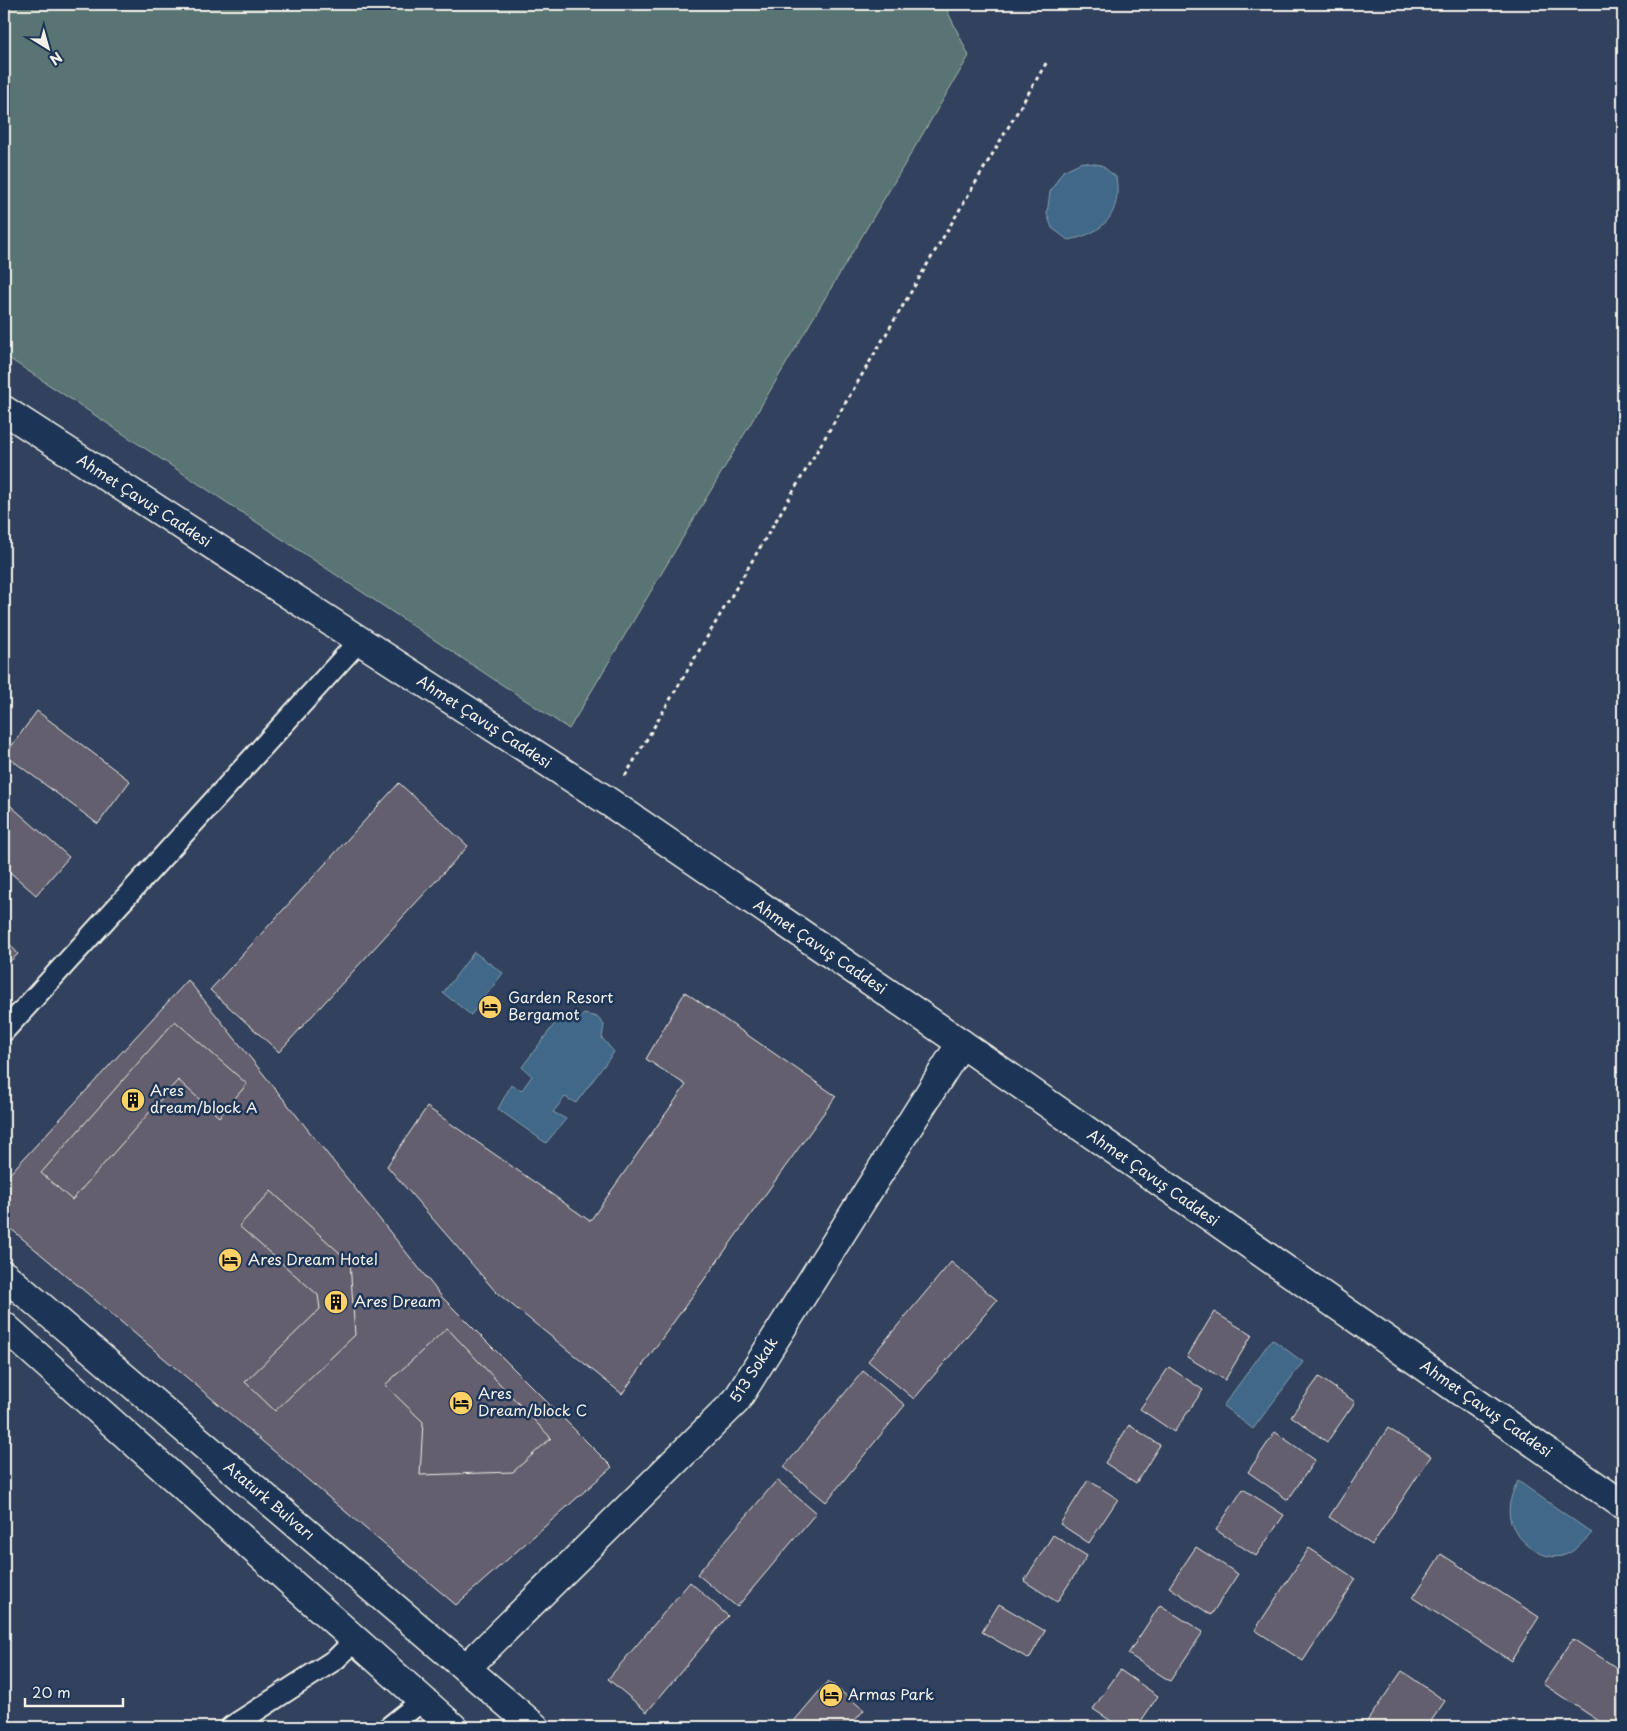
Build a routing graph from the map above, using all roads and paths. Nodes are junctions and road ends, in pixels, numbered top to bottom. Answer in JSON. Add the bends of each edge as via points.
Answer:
{"nodes":[{"id":1,"x":1048,"y":60,"type":"dead end"},
{"id":2,"x":4,"y":410,"type":"edge"},
{"id":3,"x":359,"y":641,"type":"junction"},
{"id":4,"x":609,"y":802,"type":"junction"},
{"id":5,"x":4,"y":1031,"type":"edge"},
{"id":6,"x":961,"y":1043,"type":"junction"},
{"id":7,"x":7,"y":1281,"type":"edge"},
{"id":8,"x":4,"y":1326,"type":"edge"},
{"id":9,"x":1623,"y":1505,"type":"edge"},
{"id":10,"x":354,"y":1640,"type":"junction"},
{"id":11,"x":466,"y":1668,"type":"junction"},
{"id":12,"x":423,"y":1700,"type":"junction"},
{"id":13,"x":231,"y":1727,"type":"edge"},
{"id":14,"x":389,"y":1727,"type":"edge"},
{"id":15,"x":453,"y":1727,"type":"edge"},
{"id":16,"x":535,"y":1727,"type":"edge"}],
"edges":[{"from":1,"to":4,"type":"path"},
{"from":2,"to":3,"type":"street","name":"Ahmet Çavuş Caddesi"},
{"from":3,"to":4,"type":"street","name":"Ahmet Çavuş Caddesi"},
{"from":3,"to":5,"type":"lane"},
{"from":4,"to":6,"type":"street","name":"Ahmet Çavuş Caddesi"},
{"from":6,"to":9,"type":"street","name":"Ahmet Çavuş Caddesi"},
{"from":6,"to":11,"type":"street","name":"513 Sokak","via":[[736,1401]]},
{"from":7,"to":11,"type":"street","name":"Ataturk Bulvarı"},
{"from":8,"to":10,"type":"street"},
{"from":10,"to":12,"type":"street"},
{"from":10,"to":13,"type":"lane","via":[[336,1659]]},
{"from":11,"to":16,"type":"street","name":"Ataturk Bulvarı"},
{"from":12,"to":14,"type":"lane"},
{"from":12,"to":15,"type":"street"}]}
